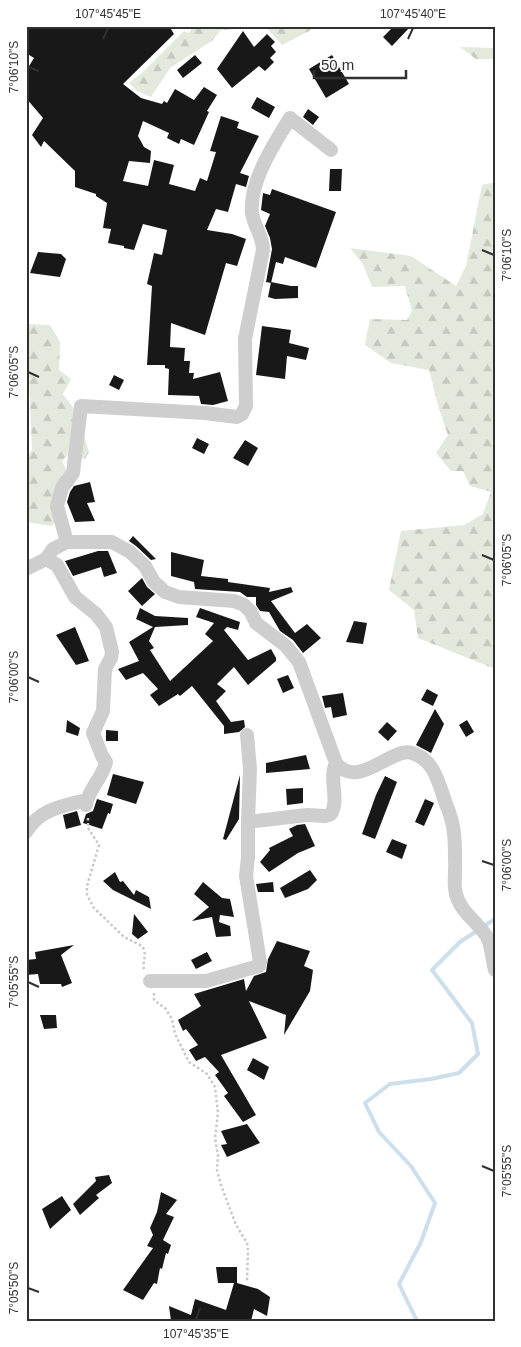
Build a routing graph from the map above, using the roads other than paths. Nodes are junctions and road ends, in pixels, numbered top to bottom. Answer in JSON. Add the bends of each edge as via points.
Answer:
{"nodes":[{"id":1,"x":331,"y":150,"type":"dead end"},
{"id":2,"x":67,"y":542,"type":"junction"},
{"id":3,"x":46,"y":559,"type":"junction"},
{"id":4,"x":26,"y":569,"type":"edge"},
{"id":5,"x":247,"y":735,"type":"dead end"},
{"id":6,"x":336,"y":763,"type":"junction"},
{"id":7,"x":248,"y":822,"type":"junction"},
{"id":8,"x":26,"y":832,"type":"edge"},
{"id":9,"x":495,"y":970,"type":"edge"},
{"id":10,"x":150,"y":981,"type":"road end"}],
"edges":[{"from":1,"to":2,"type":"street","via":[[290,118],[259,174],[252,213],[263,241],[263,250],[245,339],[246,406],[242,414],[237,417],[81,406],[73,473],[62,488],[57,506]]},
{"from":2,"to":3,"type":"street","via":[[53,549]]},
{"from":2,"to":6,"type":"street","via":[[112,542],[130,552],[166,592],[180,597],[234,601],[244,605],[256,623],[286,646],[300,662]]},
{"from":3,"to":4,"type":"street"},
{"from":3,"to":8,"type":"street","via":[[57,565],[75,597],[106,627],[112,652],[105,669],[102,711],[93,733],[106,762],[86,802],[45,812]]},
{"from":5,"to":7,"type":"street","via":[[250,769]]},
{"from":6,"to":7,"type":"street","via":[[331,814]]},
{"from":6,"to":9,"type":"street","via":[[350,772],[361,771],[403,752],[410,752],[432,766],[453,826],[456,894],[487,938]]},
{"from":7,"to":10,"type":"street","via":[[246,876],[260,964],[206,981]]}]}
